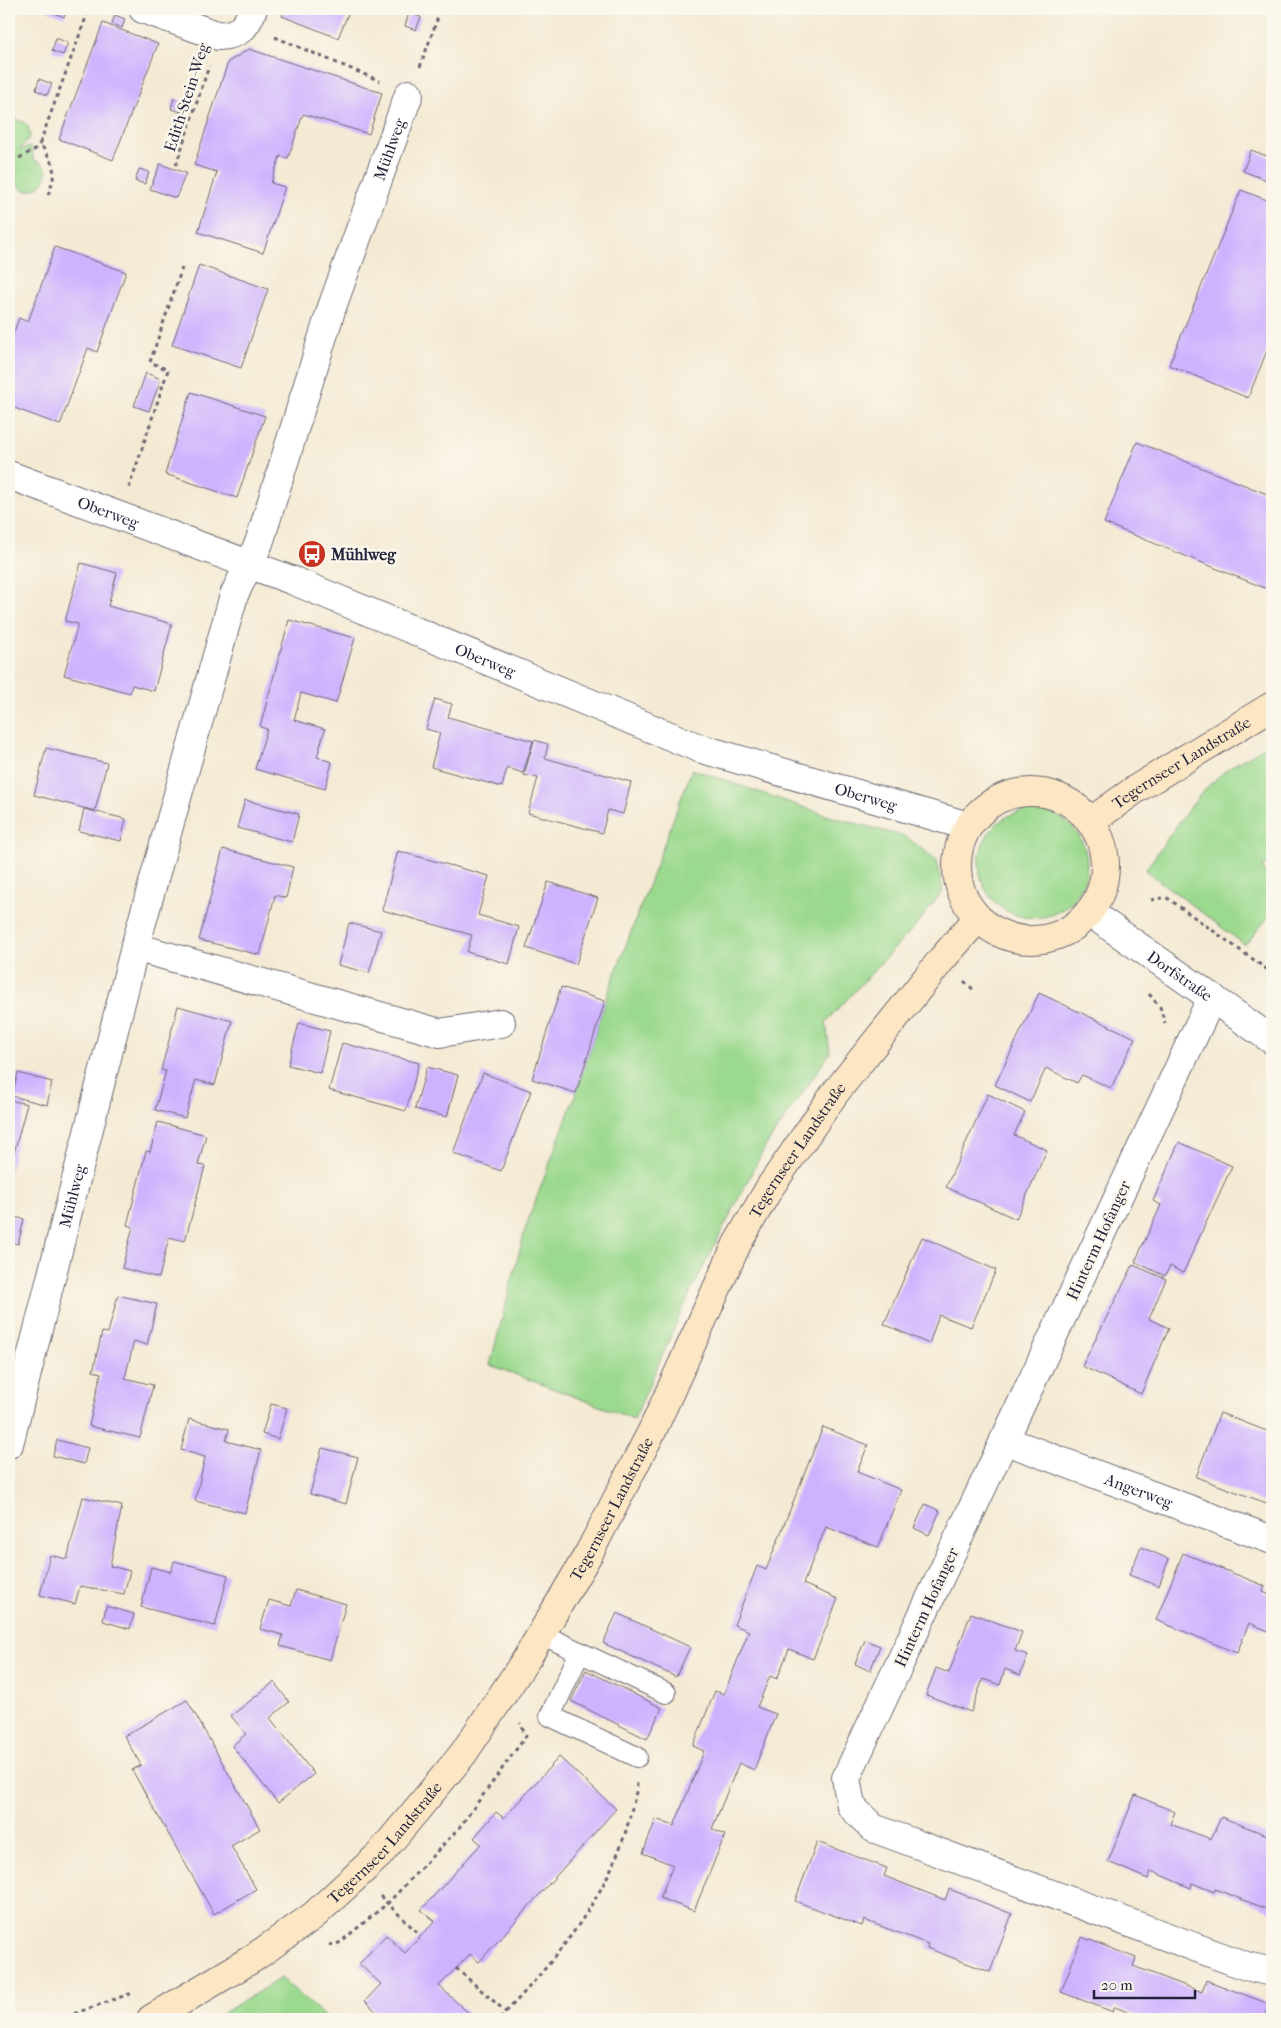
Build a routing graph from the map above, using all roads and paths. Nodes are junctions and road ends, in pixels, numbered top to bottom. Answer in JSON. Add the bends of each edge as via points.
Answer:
{"nodes":[{"id":1,"x":89,"y":9,"type":"edge"},
{"id":2,"x":143,"y":9,"type":"edge"},
{"id":3,"x":441,"y":9,"type":"edge"},
{"id":4,"x":250,"y":17,"type":"edge"},
{"id":5,"x":219,"y":36,"type":"junction"},
{"id":6,"x":409,"y":94,"type":"junction"},
{"id":7,"x":40,"y":143,"type":"junction"},
{"id":8,"x":20,"y":158,"type":"dead end"},
{"id":9,"x":176,"y":165,"type":"dead end"},
{"id":10,"x":48,"y":194,"type":"dead end"},
{"id":11,"x":182,"y":268,"type":"dead end"},
{"id":12,"x":9,"y":475,"type":"edge"},
{"id":13,"x":120,"y":517,"type":"junction"},
{"id":14,"x":250,"y":563,"type":"junction"},
{"id":15,"x":1272,"y":706,"type":"edge"},
{"id":16,"x":1090,"y":822,"type":"junction"},
{"id":17,"x":968,"y":826,"type":"junction"},
{"id":18,"x":1151,"y":900,"type":"dead end"},
{"id":19,"x":1089,"y":912,"type":"junction"},
{"id":20,"x":978,"y":918,"type":"junction"},
{"id":21,"x":135,"y":947,"type":"junction"},
{"id":22,"x":1272,"y":973,"type":"edge"},
{"id":23,"x":1145,"y":989,"type":"dead end"},
{"id":24,"x":1212,"y":997,"type":"junction"},
{"id":25,"x":501,"y":1023,"type":"dead end"},
{"id":26,"x":1166,"y":1025,"type":"dead end"},
{"id":27,"x":1272,"y":1040,"type":"edge"},
{"id":28,"x":1004,"y":1440,"type":"junction"},
{"id":29,"x":9,"y":1444,"type":"edge"},
{"id":30,"x":1272,"y":1540,"type":"edge"},
{"id":31,"x":541,"y":1634,"type":"junction"},
{"id":32,"x":580,"y":1652,"type":"junction"},
{"id":33,"x":666,"y":1693,"type":"dead end"},
{"id":34,"x":637,"y":1757,"type":"joint"},
{"id":35,"x":358,"y":1874,"type":"junction"},
{"id":36,"x":421,"y":1936,"type":"dead end"},
{"id":37,"x":456,"y":1968,"type":"dead end"},
{"id":38,"x":1272,"y":1972,"type":"edge"},
{"id":39,"x":506,"y":2012,"type":"junction"},
{"id":40,"x":152,"y":2019,"type":"edge"},
{"id":41,"x":500,"y":2019,"type":"edge"}],
"edges":[{"from":1,"to":7,"type":"path"},
{"from":2,"to":5,"type":"street"},
{"from":3,"to":6,"type":"path"},
{"from":4,"to":5,"type":"street","via":[[232,35]]},
{"from":4,"to":6,"type":"path"},
{"from":5,"to":9,"type":"path","name":"Edith-Stein-Weg"},
{"from":6,"to":14,"type":"street","name":"Mühlweg","via":[[332,308],[260,542]]},
{"from":7,"to":8,"type":"path"},
{"from":7,"to":10,"type":"path","via":[[54,169],[55,176]]},
{"from":11,"to":13,"type":"path","via":[[150,362],[168,370]]},
{"from":12,"to":13,"type":"street","name":"Oberweg"},
{"from":13,"to":14,"type":"street","name":"Oberweg"},
{"from":14,"to":17,"type":"street","name":"Oberweg","via":[[699,748]]},
{"from":14,"to":21,"type":"street","name":"Mühlweg","via":[[234,596]]},
{"from":15,"to":16,"type":"main road","name":"Tegernseer Landstraße","via":[[1136,789]]},
{"from":16,"to":17,"type":"main road","via":[[1074,806],[1053,795],[1030,792],[1007,796],[987,806]]},
{"from":16,"to":19,"type":"main road","via":[[1101,844],[1105,867],[1100,891]]},
{"from":17,"to":20,"type":"main road","via":[[958,855],[959,882],[966,902]]},
{"from":18,"to":22,"type":"path","via":[[1166,897]]},
{"from":19,"to":20,"type":"main road","via":[[1074,926],[1055,936],[1035,940],[1014,938],[995,931]]},
{"from":19,"to":24,"type":"street","name":"Dorfstraße"},
{"from":20,"to":31,"type":"main road","name":"Tegernseer Landstraße","via":[[835,1092],[770,1187],[738,1244],[653,1429],[589,1553]]},
{"from":21,"to":25,"type":"street","via":[[440,1033]]},
{"from":21,"to":29,"type":"street","name":"Mühlweg"},
{"from":23,"to":26,"type":"path","via":[[1160,1007]]},
{"from":24,"to":27,"type":"street","name":"Dorfstraße"},
{"from":24,"to":28,"type":"street","name":"Hinterm Hofanger"},
{"from":28,"to":30,"type":"street","name":"Angerweg"},
{"from":28,"to":38,"type":"street","name":"Hinterm Hofanger","via":[[846,1778],[851,1806],[873,1828],[1246,1966]]},
{"from":31,"to":32,"type":"lane"},
{"from":31,"to":35,"type":"main road","name":"Tegernseer Landstraße","via":[[463,1754],[380,1855]]},
{"from":32,"to":33,"type":"lane"},
{"from":32,"to":34,"type":"lane","via":[[550,1716]]},
{"from":34,"to":39,"type":"path","via":[[637,1786],[627,1830],[611,1866],[579,1926],[543,1973]]},
{"from":35,"to":36,"type":"path"},
{"from":35,"to":40,"type":"main road","name":"Tegernseer Landstraße","via":[[314,1916],[252,1959]]},
{"from":37,"to":39,"type":"path"},
{"from":39,"to":41,"type":"path"}]}
